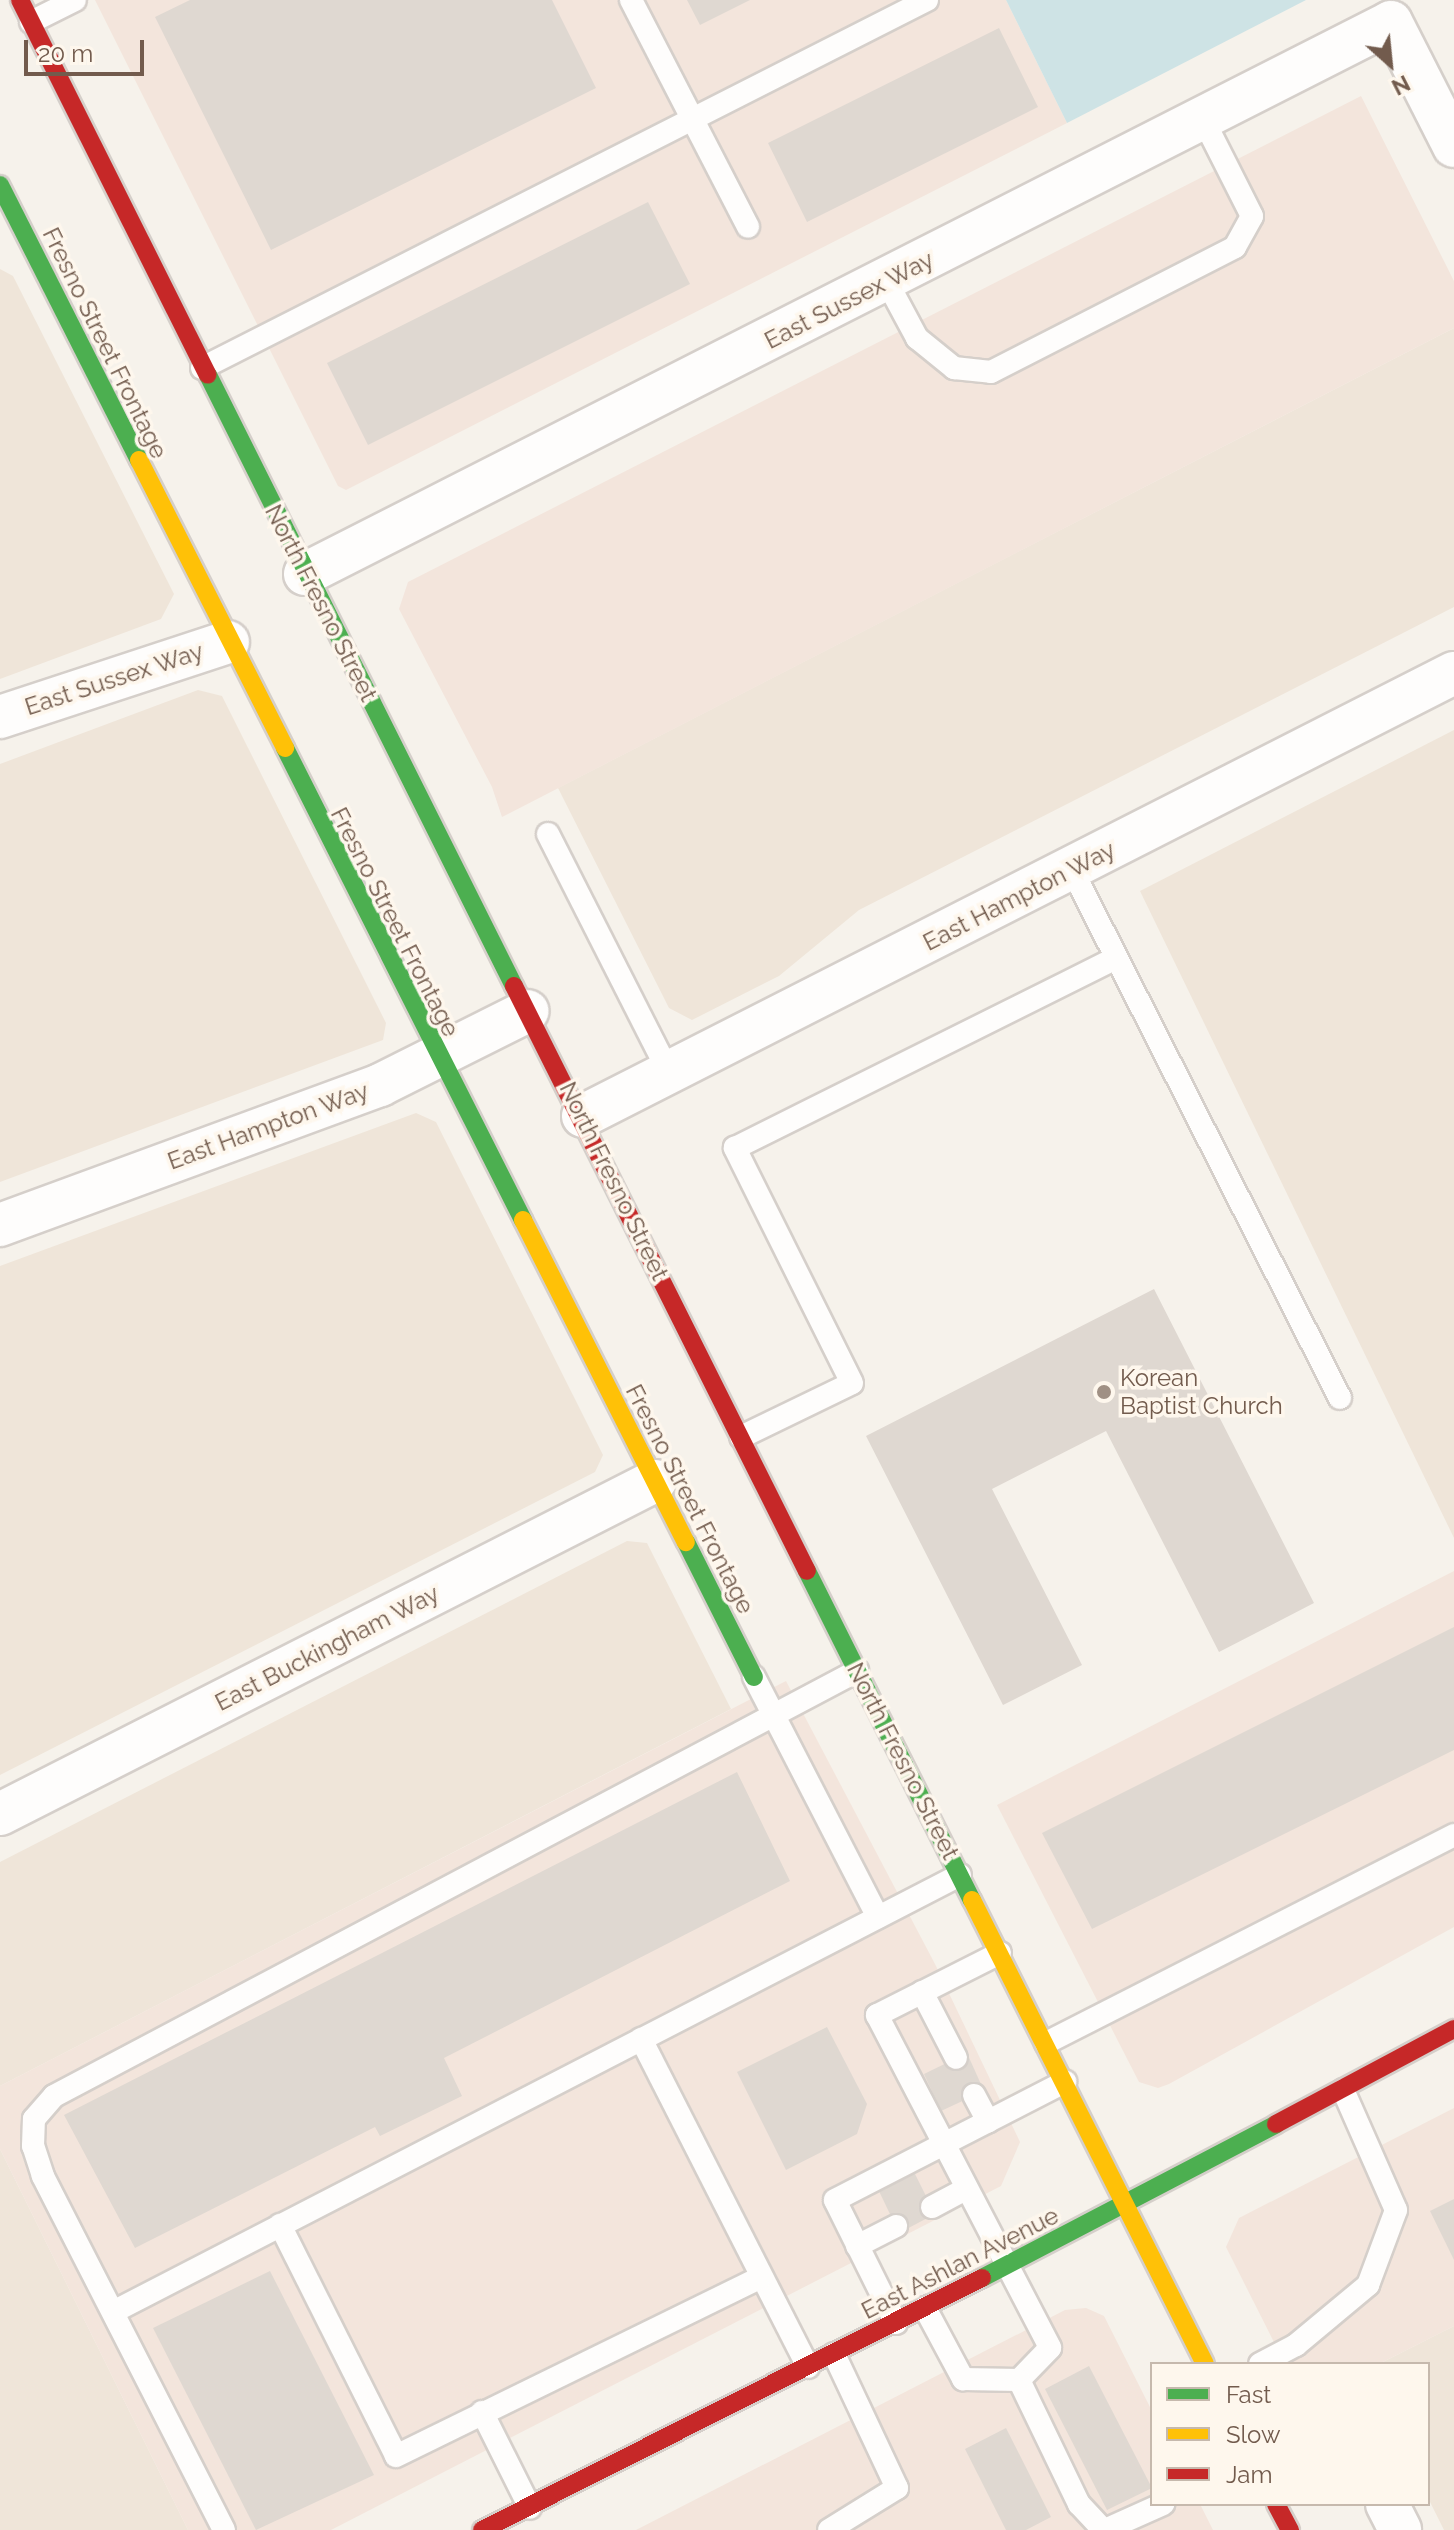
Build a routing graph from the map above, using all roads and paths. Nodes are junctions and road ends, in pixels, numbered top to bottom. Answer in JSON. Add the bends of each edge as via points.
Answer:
{"nodes":[{"id":1,"x":20,"y":0,"type":"edge"},
{"id":2,"x":75,"y":0,"type":"edge"},
{"id":3,"x":631,"y":0,"type":"edge"},
{"id":4,"x":927,"y":0,"type":"edge"},
{"id":5,"x":31,"y":22,"type":"junction"},
{"id":6,"x":1203,"y":119,"type":"junction"},
{"id":7,"x":694,"y":120,"type":"junction"},
{"id":8,"x":1454,"y":146,"type":"edge"},
{"id":9,"x":4,"y":204,"type":"edge"},
{"id":10,"x":748,"y":227,"type":"dead end"},
{"id":11,"x":887,"y":282,"type":"junction"},
{"id":12,"x":202,"y":368,"type":"junction"},
{"id":13,"x":305,"y":574,"type":"junction"},
{"id":14,"x":228,"y":642,"type":"junction"},
{"id":15,"x":1454,"y":673,"type":"edge"},
{"id":16,"x":0,"y":717,"type":"edge"},
{"id":17,"x":548,"y":834,"type":"dead end"},
{"id":18,"x":1072,"y":870,"type":"junction"},
{"id":19,"x":1116,"y":958,"type":"junction"},
{"id":20,"x":528,"y":1011,"type":"junction"},
{"id":21,"x":436,"y":1058,"type":"junction"},
{"id":22,"x":669,"y":1072,"type":"junction"},
{"id":23,"x":583,"y":1116,"type":"junction"},
{"id":24,"x":0,"y":1225,"type":"edge"},
{"id":25,"x":1340,"y":1398,"type":"dead end"},
{"id":26,"x":741,"y":1437,"type":"junction"},
{"id":27,"x":655,"y":1481,"type":"junction"},
{"id":28,"x":857,"y":1671,"type":"junction"},
{"id":29,"x":754,"y":1677,"type":"joint"},
{"id":30,"x":773,"y":1715,"type":"junction"},
{"id":31,"x":0,"y":1814,"type":"edge"},
{"id":32,"x":1454,"y":1835,"type":"edge"},
{"id":33,"x":960,"y":1875,"type":"junction"},
{"id":34,"x":878,"y":1917,"type":"junction"},
{"id":35,"x":1000,"y":1953,"type":"junction"},
{"id":36,"x":922,"y":1992,"type":"junction"},
{"id":37,"x":1454,"y":2029,"type":"edge"},
{"id":38,"x":641,"y":2039,"type":"junction"},
{"id":39,"x":1046,"y":2043,"type":"junction"},
{"id":40,"x":956,"y":2058,"type":"dead end"},
{"id":41,"x":1065,"y":2082,"type":"junction"},
{"id":42,"x":1343,"y":2090,"type":"junction"},
{"id":43,"x":974,"y":2095,"type":"dead end"},
{"id":44,"x":988,"y":2121,"type":"junction"},
{"id":45,"x":943,"y":2144,"type":"junction"},
{"id":46,"x":966,"y":2189,"type":"junction"},
{"id":47,"x":1125,"y":2205,"type":"junction"},
{"id":48,"x":932,"y":2207,"type":"dead end"},
{"id":49,"x":280,"y":2225,"type":"junction"},
{"id":50,"x":896,"y":2226,"type":"dead end"},
{"id":51,"x":857,"y":2246,"type":"junction"},
{"id":52,"x":1007,"y":2266,"type":"junction"},
{"id":53,"x":762,"y":2277,"type":"junction"},
{"id":54,"x":925,"y":2308,"type":"junction"},
{"id":55,"x":113,"y":2312,"type":"junction"},
{"id":56,"x":896,"y":2323,"type":"junction"},
{"id":57,"x":834,"y":2354,"type":"junction"},
{"id":58,"x":1204,"y":2362,"type":"edge"},
{"id":59,"x":1264,"y":2362,"type":"edge"},
{"id":60,"x":808,"y":2367,"type":"junction"},
{"id":61,"x":1019,"y":2380,"type":"junction"},
{"id":62,"x":482,"y":2412,"type":"junction"},
{"id":63,"x":1158,"y":2506,"type":"edge"},
{"id":64,"x":1277,"y":2506,"type":"edge"},
{"id":65,"x":1388,"y":2506,"type":"edge"},
{"id":66,"x":530,"y":2508,"type":"junction"},
{"id":67,"x":224,"y":2530,"type":"edge"},
{"id":68,"x":482,"y":2530,"type":"edge"},
{"id":69,"x":829,"y":2530,"type":"edge"},
{"id":70,"x":1104,"y":2530,"type":"edge"},
{"id":71,"x":1290,"y":2530,"type":"edge"},
{"id":72,"x":1400,"y":2530,"type":"edge"}],
"edges":[{"from":1,"to":5,"type":"main road","name":"North Fresno Street"},
{"from":2,"to":5,"type":"lane"},
{"from":3,"to":7,"type":"lane"},
{"from":4,"to":7,"type":"lane"},
{"from":5,"to":12,"type":"main road","name":"North Fresno Street"},
{"from":6,"to":8,"type":"street","name":"East Sussex Way","via":[[1391,22]]},
{"from":6,"to":11,"type":"street","name":"East Sussex Way"},
{"from":6,"to":11,"type":"lane","via":[[1252,216],[1235,247],[1208,261],[991,372],[954,368],[917,338]]},
{"from":7,"to":10,"type":"lane"},
{"from":7,"to":12,"type":"lane"},
{"from":9,"to":14,"type":"main road","name":"Fresno Street Frontage"},
{"from":11,"to":13,"type":"street","name":"East Sussex Way"},
{"from":12,"to":13,"type":"main road","name":"North Fresno Street"},
{"from":13,"to":20,"type":"main road","name":"North Fresno Street"},
{"from":14,"to":16,"type":"street","name":"East Sussex Way"},
{"from":14,"to":21,"type":"main road","name":"Fresno Street Frontage"},
{"from":15,"to":18,"type":"street","name":"East Hampton Way"},
{"from":17,"to":22,"type":"lane"},
{"from":18,"to":19,"type":"lane"},
{"from":18,"to":22,"type":"street","name":"East Hampton Way"},
{"from":19,"to":25,"type":"lane"},
{"from":19,"to":26,"type":"lane","via":[[735,1148],[852,1383]]},
{"from":20,"to":21,"type":"street","name":"East Hampton Way"},
{"from":20,"to":23,"type":"main road","name":"North Fresno Street"},
{"from":21,"to":24,"type":"street","name":"East Hampton Way","via":[[380,1085]]},
{"from":21,"to":27,"type":"main road","name":"Fresno Street Frontage"},
{"from":22,"to":23,"type":"street","name":"East Hampton Way"},
{"from":23,"to":26,"type":"main road","name":"North Fresno Street"},
{"from":26,"to":28,"type":"main road","name":"North Fresno Street"},
{"from":27,"to":29,"type":"main road","name":"Fresno Street Frontage"},
{"from":27,"to":31,"type":"street","name":"East Buckingham Way"},
{"from":28,"to":30,"type":"lane"},
{"from":28,"to":33,"type":"main road","name":"North Fresno Street"},
{"from":29,"to":30,"type":"lane"},
{"from":30,"to":34,"type":"lane"},
{"from":30,"to":55,"type":"lane","via":[[54,2096],[34,2119],[33,2146],[43,2176]]},
{"from":32,"to":39,"type":"lane"},
{"from":33,"to":34,"type":"lane"},
{"from":33,"to":35,"type":"main road","name":"North Fresno Street"},
{"from":34,"to":38,"type":"lane"},
{"from":35,"to":36,"type":"lane"},
{"from":35,"to":39,"type":"main road","name":"North Fresno Street"},
{"from":36,"to":40,"type":"lane"},
{"from":36,"to":45,"type":"lane","via":[[877,2015]]},
{"from":37,"to":42,"type":"main road","name":"East Ashlan Avenue"},
{"from":38,"to":49,"type":"lane"},
{"from":38,"to":53,"type":"lane"},
{"from":39,"to":41,"type":"main road","name":"North Fresno Street"},
{"from":41,"to":44,"type":"lane"},
{"from":41,"to":47,"type":"main road","name":"North Fresno Street"},
{"from":42,"to":47,"type":"main road","name":"East Ashlan Avenue"},
{"from":42,"to":59,"type":"lane","via":[[1396,2210],[1368,2285],[1296,2345]]},
{"from":43,"to":44,"type":"lane"},
{"from":44,"to":45,"type":"lane"},
{"from":45,"to":46,"type":"lane"},
{"from":45,"to":51,"type":"lane","via":[[835,2200]]},
{"from":46,"to":48,"type":"lane"},
{"from":46,"to":52,"type":"lane"},
{"from":47,"to":52,"type":"main road","name":"East Ashlan Avenue"},
{"from":47,"to":58,"type":"main road","name":"North Fresno Street"},
{"from":49,"to":55,"type":"lane"},
{"from":49,"to":62,"type":"lane","via":[[396,2456]]},
{"from":50,"to":51,"type":"lane"},
{"from":51,"to":56,"type":"lane"},
{"from":52,"to":54,"type":"main road","name":"East Ashlan Avenue"},
{"from":52,"to":61,"type":"lane","via":[[1050,2348]]},
{"from":53,"to":60,"type":"lane"},
{"from":53,"to":62,"type":"lane"},
{"from":54,"to":56,"type":"main road","name":"East Ashlan Avenue"},
{"from":54,"to":61,"type":"lane","via":[[963,2379]]},
{"from":55,"to":67,"type":"lane"},
{"from":56,"to":57,"type":"main road","name":"East Ashlan Avenue"},
{"from":57,"to":60,"type":"main road","name":"East Ashlan Avenue"},
{"from":57,"to":69,"type":"lane","via":[[897,2488]]},
{"from":60,"to":66,"type":"main road","name":"East Ashlan Avenue"},
{"from":61,"to":70,"type":"lane","via":[[1079,2504]]},
{"from":62,"to":66,"type":"lane"},
{"from":63,"to":70,"type":"lane"},
{"from":64,"to":71,"type":"main road"},
{"from":65,"to":72,"type":"street"},
{"from":66,"to":68,"type":"main road","name":"East Ashlan Avenue"}]}
